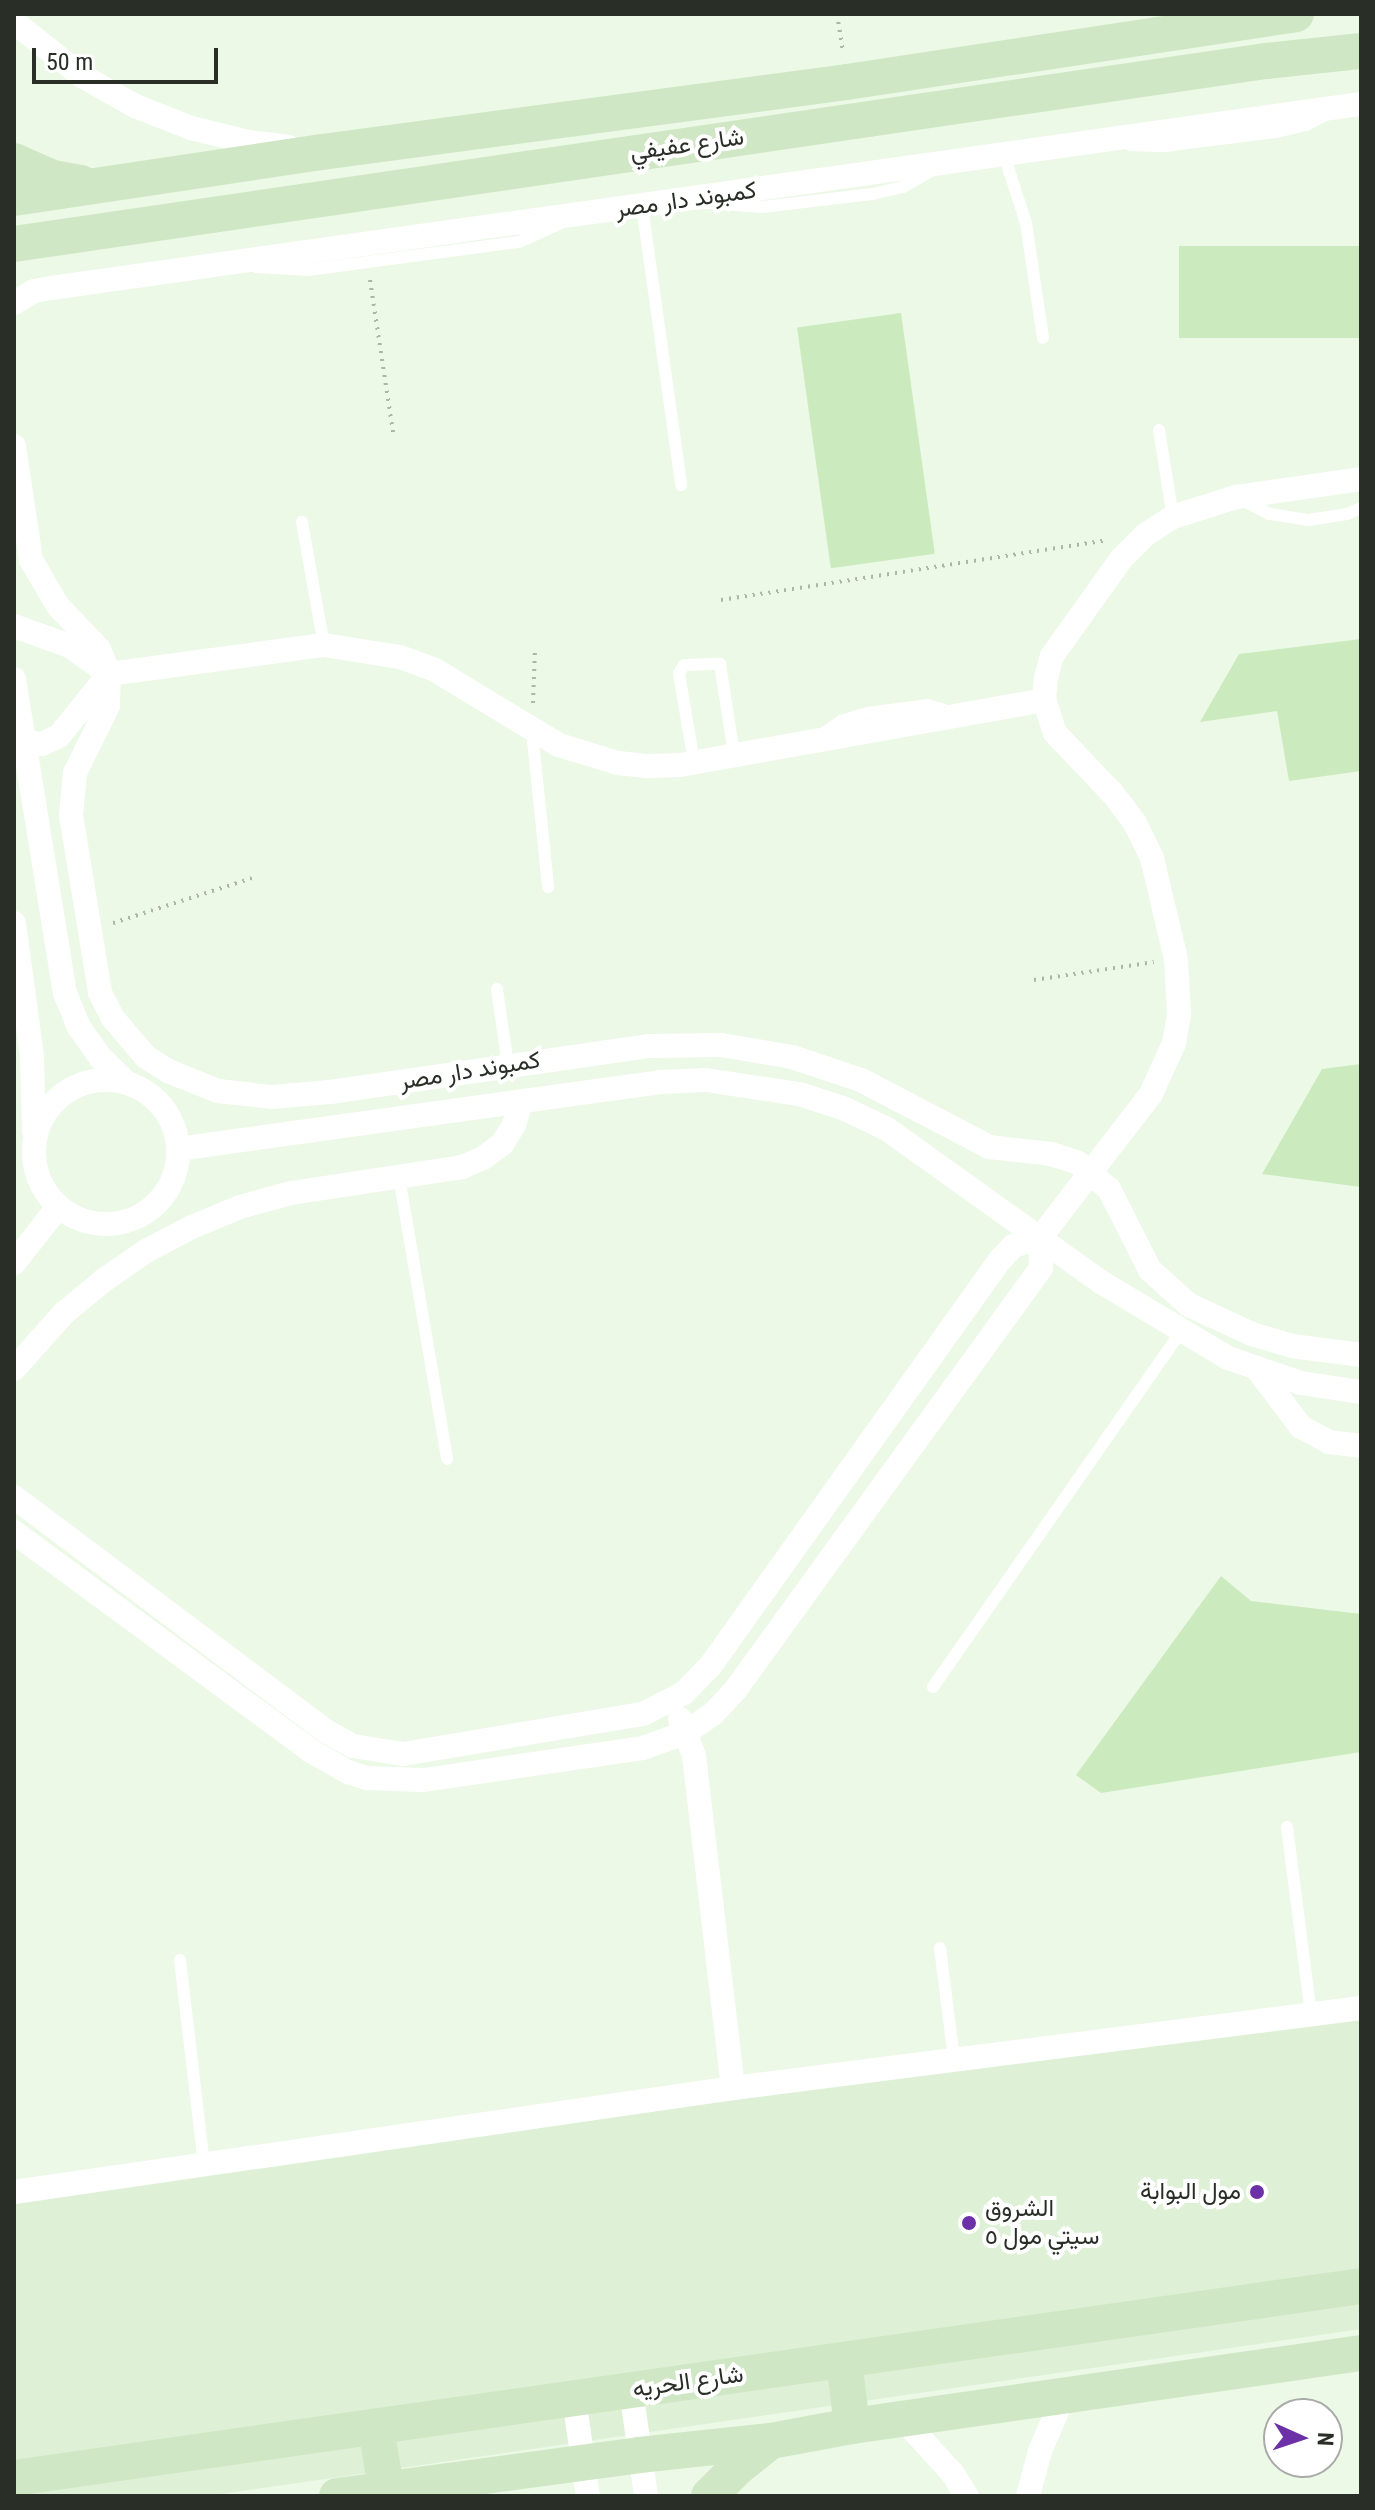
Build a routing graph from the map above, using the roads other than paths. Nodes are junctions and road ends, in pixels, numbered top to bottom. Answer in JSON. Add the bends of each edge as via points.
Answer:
{"nodes":[{"id":1,"x":1296,"y":14,"type":"edge"},
{"id":2,"x":14,"y":22,"type":"edge"},
{"id":3,"x":1201,"y":22,"type":"edge"},
{"id":4,"x":1361,"y":51,"type":"edge"},
{"id":5,"x":730,"y":98,"type":"junction"},
{"id":6,"x":1351,"y":106,"type":"edge"},
{"id":7,"x":737,"y":138,"type":"junction"},
{"id":8,"x":322,"y":152,"type":"junction"},
{"id":9,"x":1004,"y":155,"type":"junction"},
{"id":10,"x":14,"y":161,"type":"edge"},
{"id":11,"x":94,"y":186,"type":"junction"},
{"id":12,"x":14,"y":198,"type":"edge"},
{"id":13,"x":642,"y":206,"type":"junction"},
{"id":14,"x":576,"y":215,"type":"junction"},
{"id":15,"x":14,"y":244,"type":"edge"},
{"id":16,"x":233,"y":263,"type":"junction"},
{"id":17,"x":14,"y":303,"type":"edge"},
{"id":18,"x":1043,"y":338,"type":"dead end"},
{"id":19,"x":1159,"y":430,"type":"dead end"},
{"id":20,"x":14,"y":446,"type":"edge"},
{"id":21,"x":1361,"y":479,"type":"edge"},
{"id":22,"x":681,"y":485,"type":"dead end"},
{"id":23,"x":1236,"y":497,"type":"junction"},
{"id":24,"x":1361,"y":508,"type":"edge"},
{"id":25,"x":1173,"y":517,"type":"junction"},
{"id":26,"x":302,"y":522,"type":"dead end"},
{"id":27,"x":14,"y":626,"type":"edge"},
{"id":28,"x":324,"y":645,"type":"junction"},
{"id":29,"x":109,"y":674,"type":"junction"},
{"id":30,"x":14,"y":679,"type":"edge"},
{"id":31,"x":1044,"y":700,"type":"junction"},
{"id":32,"x":532,"y":729,"type":"junction"},
{"id":33,"x":19,"y":743,"type":"edge"},
{"id":34,"x":734,"y":754,"type":"junction"},
{"id":35,"x":694,"y":762,"type":"junction"},
{"id":36,"x":548,"y":887,"type":"dead end"},
{"id":37,"x":14,"y":923,"type":"edge"},
{"id":38,"x":497,"y":989,"type":"dead end"},
{"id":39,"x":508,"y":1065,"type":"junction"},
{"id":40,"x":126,"y":1082,"type":"junction"},
{"id":41,"x":521,"y":1102,"type":"junction"},
{"id":42,"x":34,"y":1144,"type":"junction"},
{"id":43,"x":178,"y":1149,"type":"junction"},
{"id":44,"x":1090,"y":1171,"type":"junction"},
{"id":45,"x":399,"y":1177,"type":"junction"},
{"id":46,"x":58,"y":1207,"type":"junction"},
{"id":47,"x":1040,"y":1238,"type":"junction"},
{"id":48,"x":14,"y":1263,"type":"edge"},
{"id":49,"x":1181,"y":1332,"type":"junction"},
{"id":50,"x":1361,"y":1355,"type":"edge"},
{"id":51,"x":14,"y":1369,"type":"edge"},
{"id":52,"x":1258,"y":1370,"type":"junction"},
{"id":53,"x":1361,"y":1392,"type":"edge"},
{"id":54,"x":1361,"y":1446,"type":"edge"},
{"id":55,"x":447,"y":1459,"type":"dead end"},
{"id":56,"x":14,"y":1497,"type":"edge"},
{"id":57,"x":14,"y":1532,"type":"edge"},
{"id":58,"x":933,"y":1687,"type":"dead end"},
{"id":59,"x":670,"y":1703,"type":"junction"},
{"id":60,"x":687,"y":1732,"type":"junction"},
{"id":61,"x":1287,"y":1827,"type":"dead end"},
{"id":62,"x":940,"y":1948,"type":"dead end"},
{"id":63,"x":180,"y":1960,"type":"dead end"},
{"id":64,"x":1361,"y":2008,"type":"edge"},
{"id":65,"x":1311,"y":2014,"type":"junction"},
{"id":66,"x":954,"y":2059,"type":"junction"},
{"id":67,"x":733,"y":2088,"type":"junction"},
{"id":68,"x":204,"y":2164,"type":"junction"},
{"id":69,"x":14,"y":2192,"type":"edge"},
{"id":70,"x":1361,"y":2286,"type":"edge"},
{"id":71,"x":1361,"y":2353,"type":"edge"},
{"id":72,"x":844,"y":2360,"type":"junction"},
{"id":73,"x":631,"y":2390,"type":"junction"},
{"id":74,"x":1064,"y":2395,"type":"junction"},
{"id":75,"x":574,"y":2398,"type":"junction"},
{"id":76,"x":903,"y":2419,"type":"junction"},
{"id":77,"x":852,"y":2426,"type":"junction"},
{"id":78,"x":376,"y":2427,"type":"junction"},
{"id":79,"x":771,"y":2441,"type":"junction"},
{"id":80,"x":639,"y":2455,"type":"junction"},
{"id":81,"x":14,"y":2478,"type":"edge"},
{"id":82,"x":585,"y":2479,"type":"edge"},
{"id":83,"x":386,"y":2489,"type":"junction"},
{"id":84,"x":449,"y":2490,"type":"edge"},
{"id":85,"x":337,"y":2496,"type":"edge"},
{"id":86,"x":646,"y":2496,"type":"edge"},
{"id":87,"x":709,"y":2496,"type":"edge"},
{"id":88,"x":967,"y":2496,"type":"edge"},
{"id":89,"x":1028,"y":2496,"type":"edge"}],
"edges":[{"from":1,"to":3,"type":"street","name":"شارع عفيفي"},
{"from":2,"to":8,"type":"street","via":[[82,76],[135,106],[191,128]]},
{"from":3,"to":5,"type":"street","name":"شارع عفيفي"},
{"from":4,"to":7,"type":"street","name":"شارع عفيفي"},
{"from":5,"to":7,"type":"street"},
{"from":5,"to":8,"type":"street","name":"شارع عفيفي"},
{"from":6,"to":9,"type":"street","name":"كمبوند دار مصر"},
{"from":7,"to":15,"type":"street","name":"شارع عفيفي"},
{"from":8,"to":11,"type":"street","name":"شارع عفيفي"},
{"from":9,"to":13,"type":"street","name":"كمبوند دار مصر"},
{"from":9,"to":18,"type":"lane","via":[[1026,223]]},
{"from":10,"to":11,"type":"street","via":[[53,178]]},
{"from":11,"to":12,"type":"street","name":"شارع عفيفي"},
{"from":13,"to":14,"type":"street","name":"كمبوند دار مصر"},
{"from":13,"to":22,"type":"lane"},
{"from":14,"to":16,"type":"street","name":"كمبوند دار مصر"},
{"from":14,"to":16,"type":"lane","via":[[519,242],[299,270]]},
{"from":16,"to":17,"type":"street","name":"كمبوند دار مصر","via":[[34,291]]},
{"from":19,"to":25,"type":"lane"},
{"from":20,"to":29,"type":"street","via":[[31,560],[58,606],[99,649]]},
{"from":21,"to":23,"type":"street"},
{"from":23,"to":24,"type":"lane","via":[[1270,514],[1309,520]]},
{"from":23,"to":25,"type":"street"},
{"from":25,"to":31,"type":"street","via":[[1122,558],[1052,656]]},
{"from":26,"to":28,"type":"lane"},
{"from":27,"to":29,"type":"street","via":[[70,646]]},
{"from":28,"to":29,"type":"street"},
{"from":28,"to":32,"type":"street","via":[[400,657],[435,670]]},
{"from":29,"to":33,"type":"street","via":[[59,736],[42,744]]},
{"from":29,"to":39,"type":"street","name":"كمبوند دار مصر","via":[[108,706],[79,763],[71,794],[100,993],[127,1038],[168,1071],[218,1091],[258,1096],[299,1096]]},
{"from":30,"to":33,"type":"street"},
{"from":31,"to":34,"type":"street"},
{"from":31,"to":44,"type":"street","via":[[1065,748],[1135,823],[1164,896],[1176,959],[1179,1014],[1165,1069],[1134,1118]]},
{"from":32,"to":35,"type":"street","via":[[559,745],[618,763]]},
{"from":32,"to":36,"type":"lane"},
{"from":33,"to":40,"type":"street","via":[[65,993],[79,1027]]},
{"from":34,"to":35,"type":"street"},
{"from":34,"to":35,"type":"lane","via":[[720,664],[684,665],[679,673]]},
{"from":37,"to":42,"type":"street","via":[[32,1056]]},
{"from":38,"to":39,"type":"lane"},
{"from":39,"to":44,"type":"street","name":"كمبوند دار مصر","via":[[661,1045],[757,1050],[861,1080],[989,1147],[1065,1157]]},
{"from":40,"to":42,"type":"street","via":[[101,1079],[76,1085],[55,1099]]},
{"from":40,"to":43,"type":"street","via":[[163,1107]]},
{"from":41,"to":43,"type":"street"},
{"from":41,"to":45,"type":"street","via":[[502,1144],[483,1158],[462,1167]]},
{"from":41,"to":47,"type":"street","via":[[706,1080],[799,1094],[887,1129]]},
{"from":42,"to":46,"type":"street","via":[[35,1167]]},
{"from":43,"to":46,"type":"street","via":[[167,1189],[137,1217],[96,1224]]},
{"from":44,"to":47,"type":"street"},
{"from":44,"to":50,"type":"street","name":"كمبوند دار مصر","via":[[1116,1200],[1150,1270],[1189,1305],[1292,1346]]},
{"from":45,"to":51,"type":"street","via":[[291,1193],[192,1227],[104,1280],[64,1313]]},
{"from":45,"to":55,"type":"lane"},
{"from":46,"to":48,"type":"street"},
{"from":47,"to":49,"type":"street"},
{"from":47,"to":59,"type":"street","via":[[1013,1246],[1001,1259],[725,1647],[699,1680]]},
{"from":47,"to":60,"type":"street","via":[[1041,1268],[736,1689]]},
{"from":49,"to":52,"type":"street"},
{"from":49,"to":58,"type":"lane"},
{"from":52,"to":53,"type":"street"},
{"from":52,"to":54,"type":"street","via":[[1301,1427],[1329,1442]]},
{"from":56,"to":59,"type":"street","via":[[324,1730],[353,1746],[419,1752],[629,1717]]},
{"from":57,"to":60,"type":"street","via":[[311,1751],[367,1778],[405,1781],[643,1748]]},
{"from":59,"to":60,"type":"street"},
{"from":60,"to":67,"type":"street"},
{"from":61,"to":65,"type":"lane"},
{"from":62,"to":66,"type":"lane"},
{"from":63,"to":68,"type":"lane"},
{"from":64,"to":65,"type":"street"},
{"from":65,"to":66,"type":"street"},
{"from":66,"to":67,"type":"street"},
{"from":67,"to":68,"type":"street"},
{"from":68,"to":69,"type":"street"},
{"from":70,"to":72,"type":"street","name":"شارع الحريه"},
{"from":71,"to":74,"type":"street"},
{"from":72,"to":73,"type":"street","name":"شارع الحريه"},
{"from":72,"to":77,"type":"street"},
{"from":73,"to":75,"type":"street","name":"شارع الحريه"},
{"from":73,"to":80,"type":"street"},
{"from":74,"to":76,"type":"street"},
{"from":74,"to":89,"type":"street"},
{"from":75,"to":78,"type":"street","name":"شارع الحريه"},
{"from":75,"to":82,"type":"street"},
{"from":76,"to":77,"type":"street"},
{"from":76,"to":88,"type":"street"},
{"from":77,"to":79,"type":"street"},
{"from":78,"to":81,"type":"street","name":"شارع الحريه"},
{"from":78,"to":83,"type":"street"},
{"from":79,"to":80,"type":"street"},
{"from":79,"to":87,"type":"street"},
{"from":80,"to":82,"type":"street"},
{"from":80,"to":86,"type":"street"},
{"from":82,"to":84,"type":"street"},
{"from":83,"to":84,"type":"street"},
{"from":83,"to":85,"type":"street"}]}
